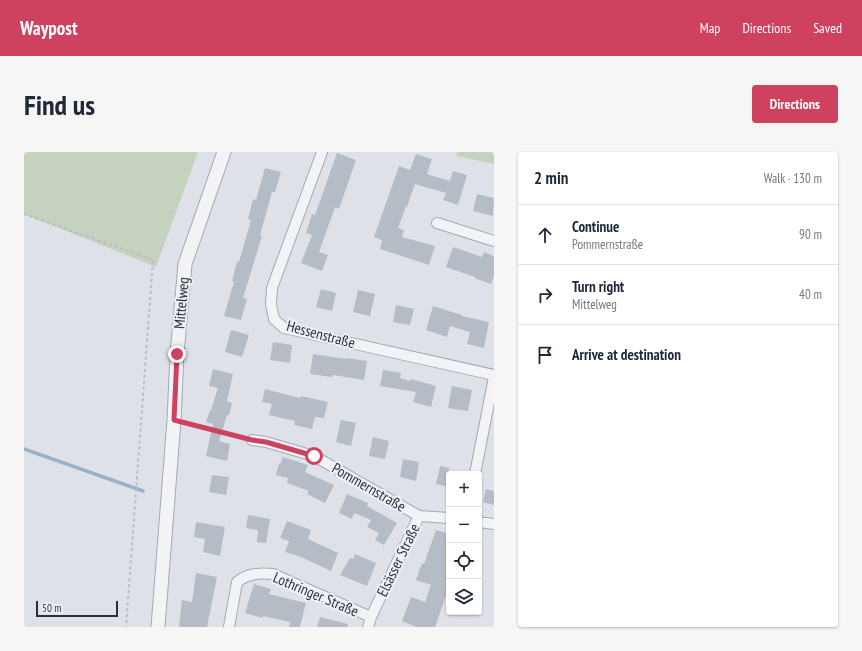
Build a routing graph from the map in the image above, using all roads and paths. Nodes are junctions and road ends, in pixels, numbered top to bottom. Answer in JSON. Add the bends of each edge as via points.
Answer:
{"nodes":[{"id":1,"x":224,"y":152,"type":"edge"},
{"id":2,"x":322,"y":152,"type":"edge"},
{"id":3,"x":24,"y":214,"type":"edge"},
{"id":4,"x":437,"y":223,"type":"dead end"},
{"id":5,"x":494,"y":241,"type":"edge"},
{"id":6,"x":494,"y":376,"type":"edge"},
{"id":7,"x":174,"y":420,"type":"junction"},
{"id":8,"x":252,"y":440,"type":"joint"},
{"id":9,"x":476,"y":471,"type":"edge"},
{"id":10,"x":419,"y":516,"type":"junction"},
{"id":11,"x":446,"y":518,"type":"edge"},
{"id":12,"x":482,"y":522,"type":"edge"},
{"id":13,"x":494,"y":524,"type":"edge"},
{"id":14,"x":369,"y":622,"type":"edge"},
{"id":15,"x":126,"y":627,"type":"edge"},
{"id":16,"x":158,"y":627,"type":"edge"},
{"id":17,"x":229,"y":627,"type":"edge"}],
"edges":[{"from":1,"to":7,"type":"street","name":"Mittelweg","via":[[185,264]]},
{"from":2,"to":6,"type":"street","name":"Hessenstraße","via":[[272,288],[271,304],[274,319],[284,328]]},
{"from":3,"to":15,"type":"path","via":[[154,260]]},
{"from":4,"to":5,"type":"street"},
{"from":6,"to":9,"type":"street"},
{"from":7,"to":8,"type":"path"},
{"from":7,"to":16,"type":"street","name":"Mittelweg"},
{"from":8,"to":10,"type":"street","name":"Pommernstraße","via":[[314,456]]},
{"from":10,"to":11,"type":"street","name":"Pommernstraße"},
{"from":10,"to":14,"type":"street","name":"Elsässer Straße"},
{"from":12,"to":13,"type":"street"},
{"from":14,"to":17,"type":"street","name":"Lothringer Straße","via":[[273,574],[258,573],[243,577],[237,582]]}]}
